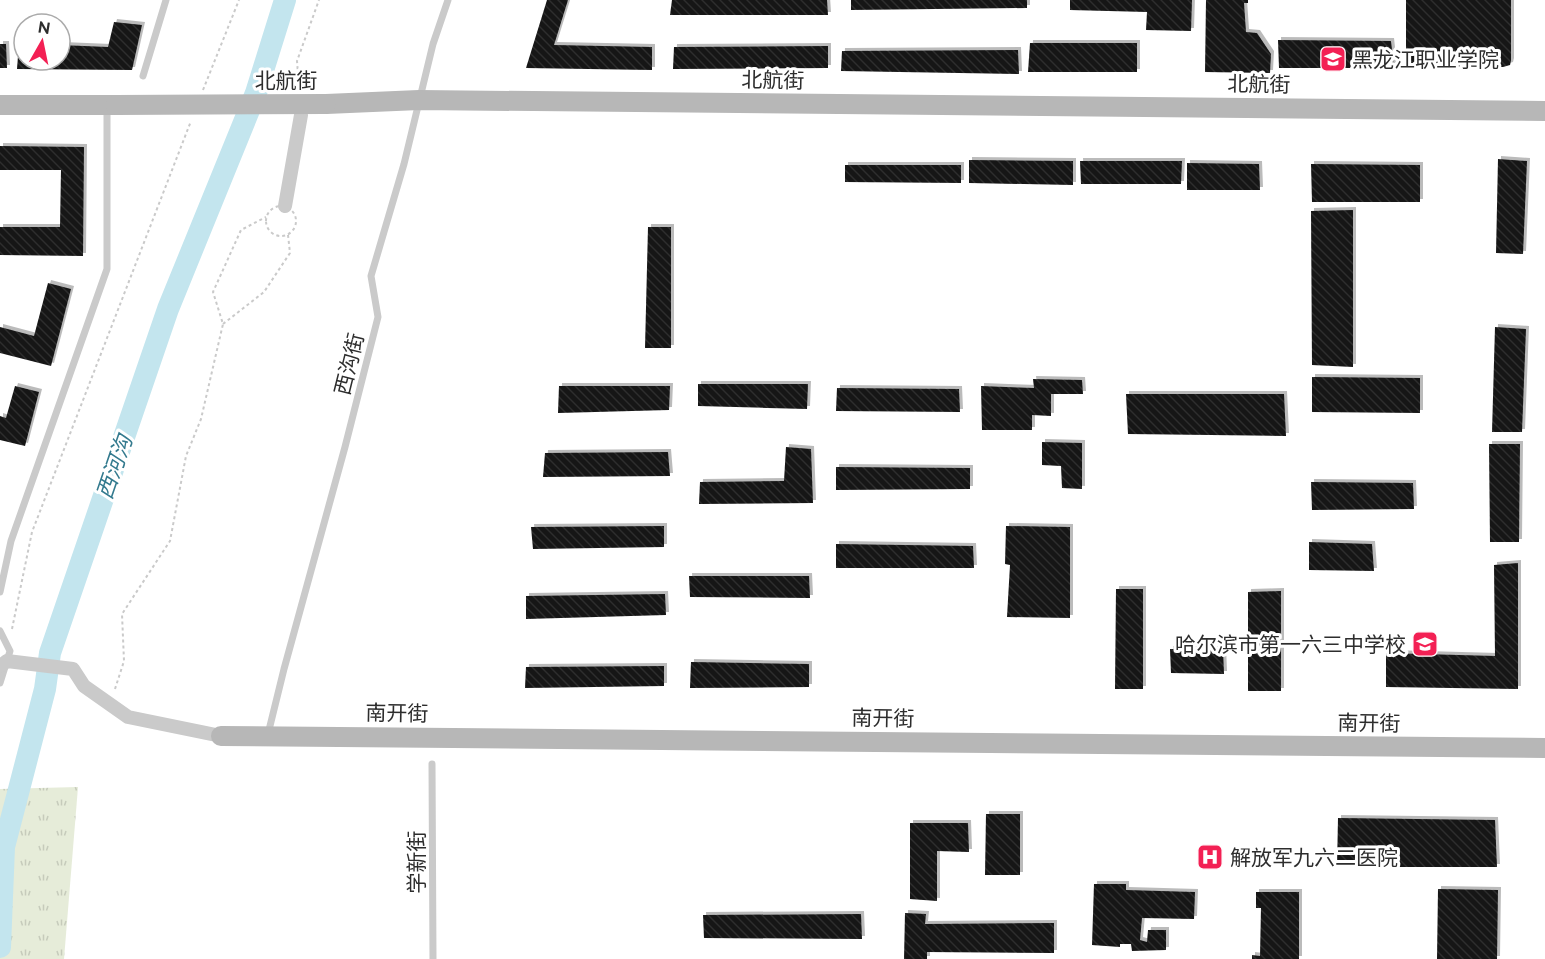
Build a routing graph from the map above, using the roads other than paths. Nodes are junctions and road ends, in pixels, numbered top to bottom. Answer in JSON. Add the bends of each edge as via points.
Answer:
{"nodes":[{"id":1,"x":166,"y":0,"type":"edge"},
{"id":2,"x":448,"y":0,"type":"edge"},
{"id":3,"x":143,"y":76,"type":"dead end"},
{"id":4,"x":419,"y":100,"type":"junction"},
{"id":5,"x":0,"y":105,"type":"edge"},
{"id":6,"x":111,"y":105,"type":"junction"},
{"id":7,"x":1545,"y":111,"type":"edge"},
{"id":8,"x":301,"y":115,"type":"road end"},
{"id":9,"x":285,"y":206,"type":"road end"},
{"id":10,"x":0,"y":592,"type":"edge"},
{"id":11,"x":0,"y":631,"type":"edge"},
{"id":12,"x":5,"y":663,"type":"edge"},
{"id":13,"x":0,"y":683,"type":"edge"},
{"id":14,"x":220,"y":736,"type":"joint"},
{"id":15,"x":268,"y":736,"type":"junction"},
{"id":16,"x":1545,"y":748,"type":"edge"},
{"id":17,"x":432,"y":764,"type":"dead end"},
{"id":18,"x":433,"y":959,"type":"edge"}],
"edges":[{"from":1,"to":3,"type":"lane"},
{"from":2,"to":4,"type":"lane","name":"西沟街"},
{"from":4,"to":6,"type":"street","name":"北航街","bridge":true},
{"from":4,"to":7,"type":"street","name":"北航街"},
{"from":4,"to":15,"type":"lane","name":"西沟街","via":[[372,276],[378,317]]},
{"from":5,"to":6,"type":"street","name":"北航街"},
{"from":6,"to":10,"type":"lane","via":[[107,269],[10,541]]},
{"from":8,"to":9,"type":"street"},
{"from":11,"to":12,"type":"lane","via":[[10,651]]},
{"from":12,"to":13,"type":"lane"},
{"from":12,"to":14,"type":"street","via":[[73,669],[84,686],[128,717]]},
{"from":14,"to":15,"type":"street","name":"南开街"},
{"from":15,"to":16,"type":"street","name":"南开街"},
{"from":17,"to":18,"type":"lane","name":"学新街"}]}
